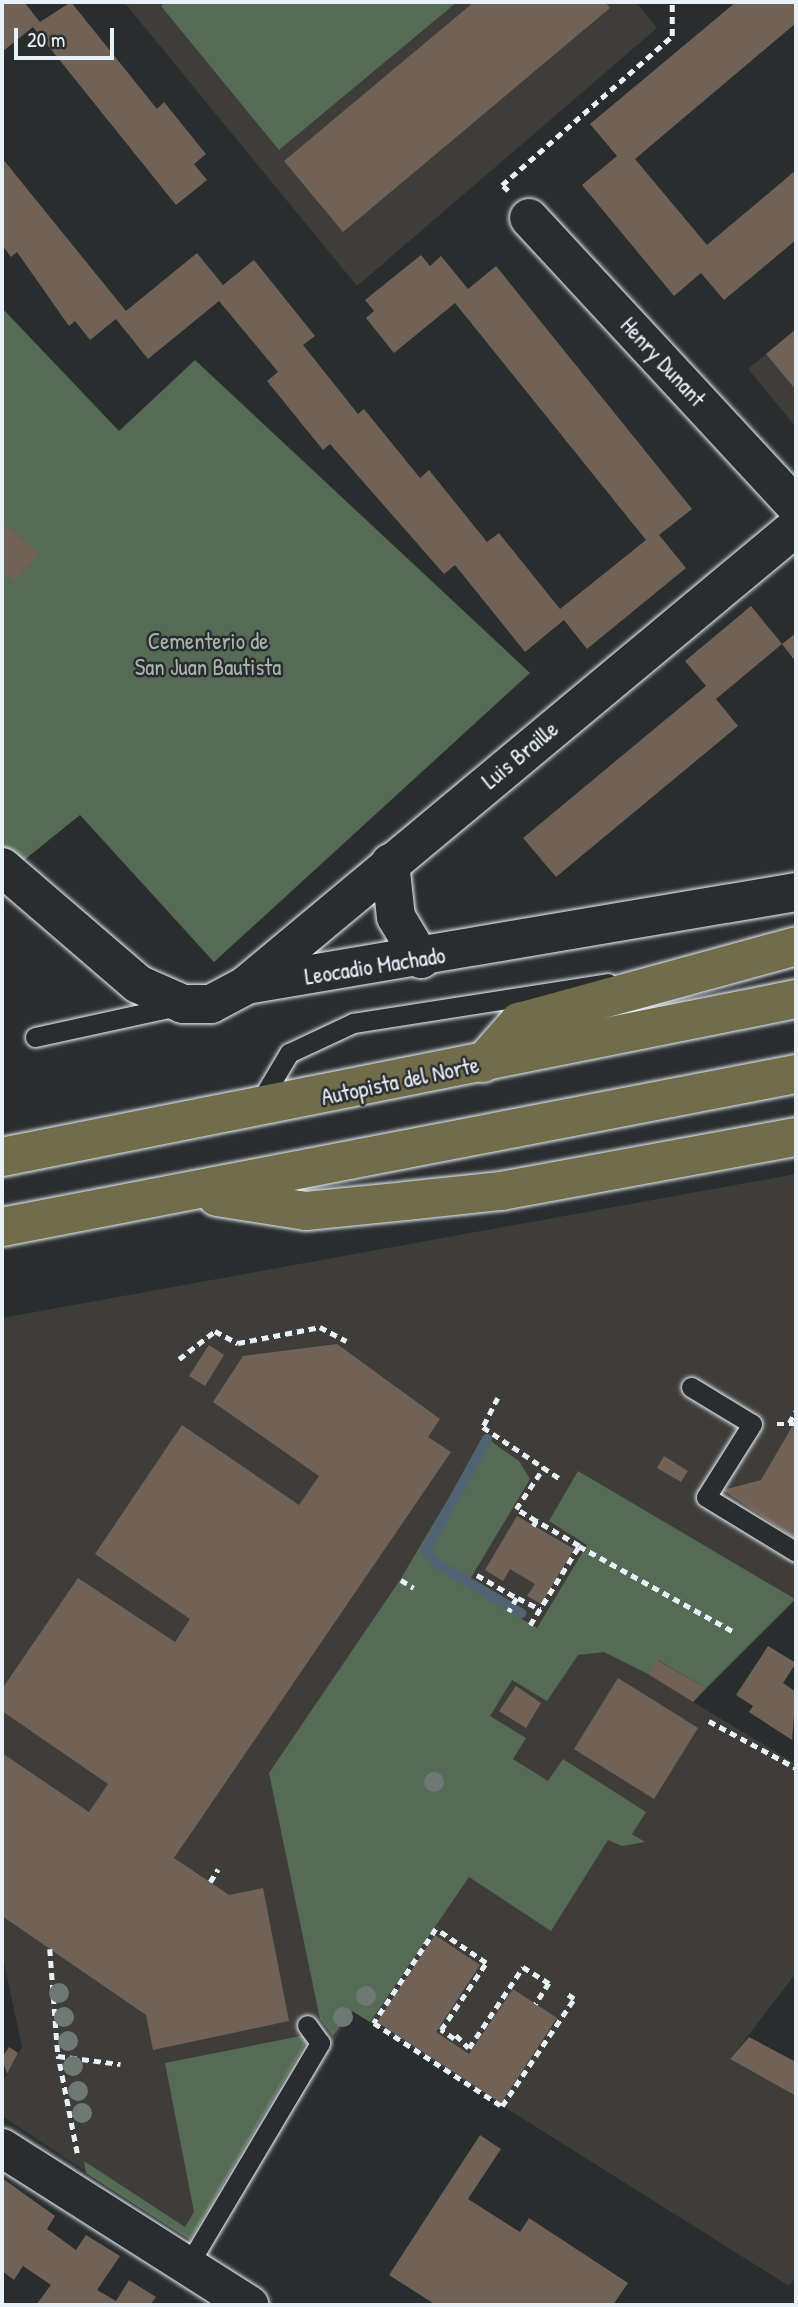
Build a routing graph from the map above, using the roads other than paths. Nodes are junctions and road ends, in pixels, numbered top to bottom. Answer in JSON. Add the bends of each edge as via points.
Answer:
{"nodes":[{"id":1,"x":529,"y":218,"type":"road end"},
{"id":2,"x":796,"y":506,"type":"edge"},
{"id":3,"x":796,"y":527,"type":"edge"},
{"id":4,"x":390,"y":863,"type":"junction"},
{"id":5,"x":2,"y":867,"type":"edge"},
{"id":6,"x":796,"y":892,"type":"edge"},
{"id":7,"x":796,"y":946,"type":"edge"},
{"id":8,"x":421,"y":959,"type":"junction"},
{"id":9,"x":676,"y":978,"type":"junction"},
{"id":10,"x":246,"y":985,"type":"junction"},
{"id":11,"x":796,"y":999,"type":"edge"},
{"id":12,"x":183,"y":1004,"type":"junction"},
{"id":13,"x":34,"y":1037,"type":"dead end"},
{"id":14,"x":483,"y":1063,"type":"junction"},
{"id":15,"x":796,"y":1074,"type":"edge"},
{"id":16,"x":255,"y":1111,"type":"junction"},
{"id":17,"x":796,"y":1137,"type":"edge"},
{"id":18,"x":2,"y":1157,"type":"edge"},
{"id":19,"x":191,"y":1193,"type":"junction"},
{"id":20,"x":2,"y":1227,"type":"edge"},
{"id":21,"x":691,"y":1387,"type":"dead end"},
{"id":22,"x":796,"y":1552,"type":"edge"},
{"id":23,"x":307,"y":2025,"type":"dead end"},
{"id":24,"x":2,"y":2148,"type":"edge"},
{"id":25,"x":187,"y":2267,"type":"junction"},
{"id":26,"x":249,"y":2305,"type":"edge"}],
"edges":[{"from":1,"to":2,"type":"street","name":"Henry Dunant"},
{"from":3,"to":4,"type":"street","name":"Luis Braille"},
{"from":4,"to":8,"type":"street","via":[[396,917]]},
{"from":4,"to":10,"type":"street","name":"Luis Braille"},
{"from":5,"to":12,"type":"street","name":"Leocadio Machado","via":[[138,984]]},
{"from":6,"to":8,"type":"street","name":"Leocadio Machado"},
{"from":7,"to":9,"type":"highway"},
{"from":8,"to":10,"type":"street","name":"Leocadio Machado"},
{"from":9,"to":14,"type":"highway","via":[[519,1022]]},
{"from":9,"to":16,"type":"lane","via":[[574,985],[353,1023],[289,1053]]},
{"from":10,"to":12,"type":"street","name":"Leocadio Machado","via":[[211,1004]]},
{"from":11,"to":14,"type":"highway","name":"Autopista del Norte"},
{"from":12,"to":13,"type":"lane"},
{"from":14,"to":16,"type":"highway","name":"Autopista del Norte"},
{"from":15,"to":19,"type":"highway"},
{"from":16,"to":18,"type":"highway","name":"Autopista del Norte"},
{"from":17,"to":19,"type":"highway","via":[[501,1191],[393,1203],[306,1211]]},
{"from":19,"to":20,"type":"highway"},
{"from":21,"to":22,"type":"lane","via":[[752,1424],[706,1497]]},
{"from":23,"to":25,"type":"lane","via":[[320,2043]]},
{"from":24,"to":25,"type":"street"},
{"from":25,"to":26,"type":"street"}]}
